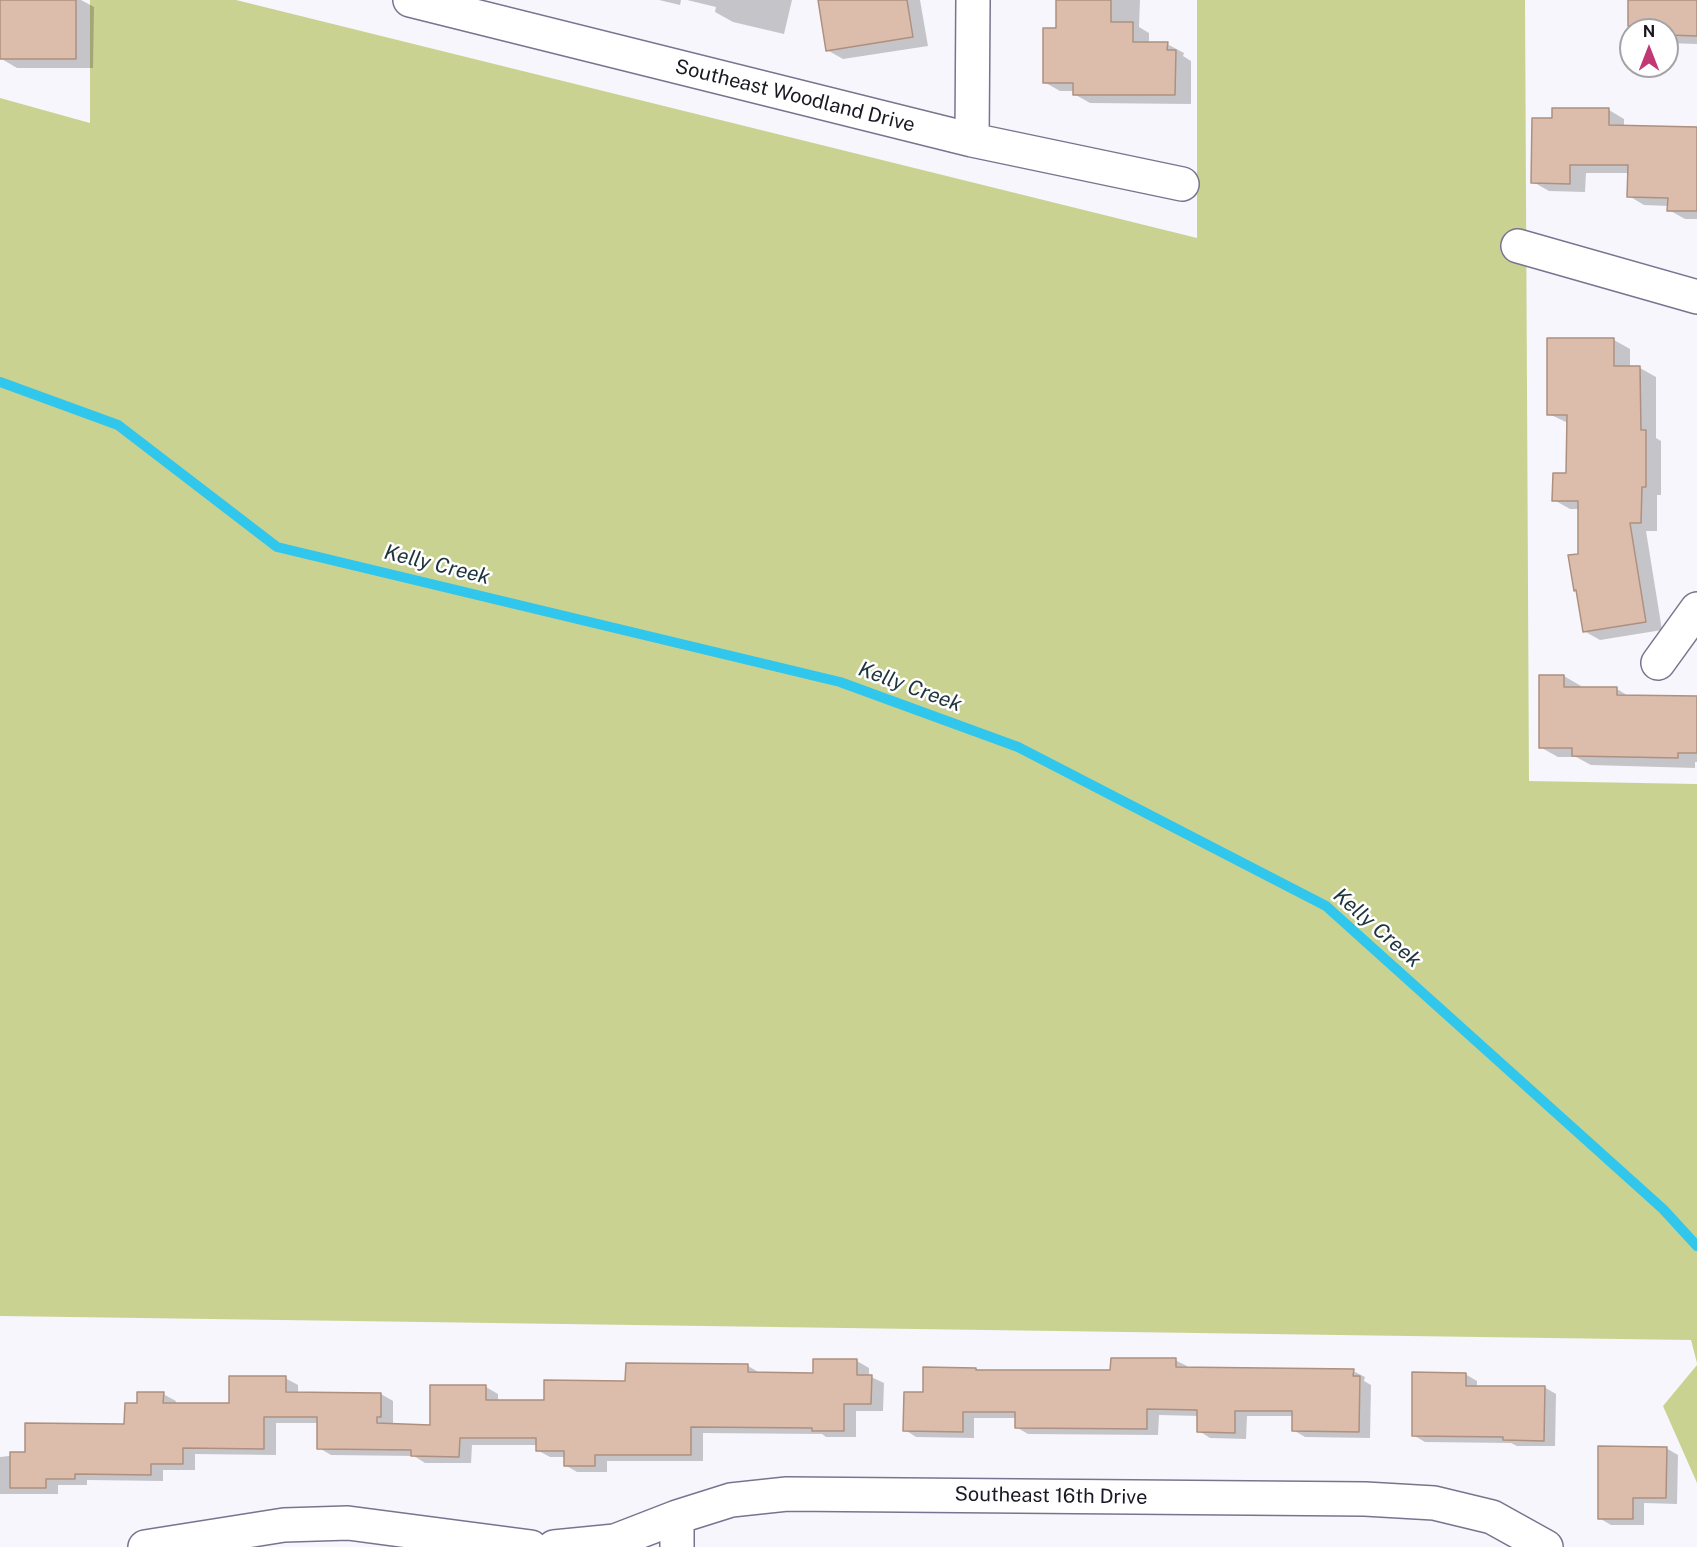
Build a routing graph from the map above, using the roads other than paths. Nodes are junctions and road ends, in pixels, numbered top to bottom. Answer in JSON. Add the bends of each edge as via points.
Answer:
{"nodes":[{"id":1,"x":410,"y":0,"type":"edge"},
{"id":2,"x":974,"y":0,"type":"edge"},
{"id":3,"x":503,"y":11,"type":"edge"},
{"id":4,"x":972,"y":140,"type":"junction"},
{"id":5,"x":1182,"y":184,"type":"dead end"},
{"id":6,"x":1518,"y":246,"type":"dead end"},
{"id":7,"x":1697,"y":297,"type":"edge"},
{"id":8,"x":1697,"y":609,"type":"edge"},
{"id":9,"x":1658,"y":663,"type":"dead end"},
{"id":10,"x":676,"y":1532,"type":"edge"},
{"id":11,"x":284,"y":1536,"type":"edge"},
{"id":12,"x":146,"y":1547,"type":"edge"},
{"id":13,"x":531,"y":1547,"type":"edge"},
{"id":14,"x":554,"y":1547,"type":"edge"},
{"id":15,"x":1546,"y":1547,"type":"edge"}],
"edges":[{"from":1,"to":3,"type":"street","name":"Southeast Woodland Drive"},
{"from":2,"to":4,"type":"street"},
{"from":3,"to":4,"type":"street","name":"Southeast Woodland Drive"},
{"from":4,"to":5,"type":"street","name":"Southeast Woodland Drive"},
{"from":6,"to":7,"type":"street"},
{"from":8,"to":9,"type":"street"},
{"from":10,"to":14,"type":"street","name":"Southeast 16th Drive"},
{"from":10,"to":15,"type":"street","name":"Southeast 16th Drive","via":[[731,1500],[787,1494],[1365,1499],[1434,1503],[1492,1516]]},
{"from":11,"to":12,"type":"street"},
{"from":11,"to":13,"type":"street","via":[[348,1523]]}]}
